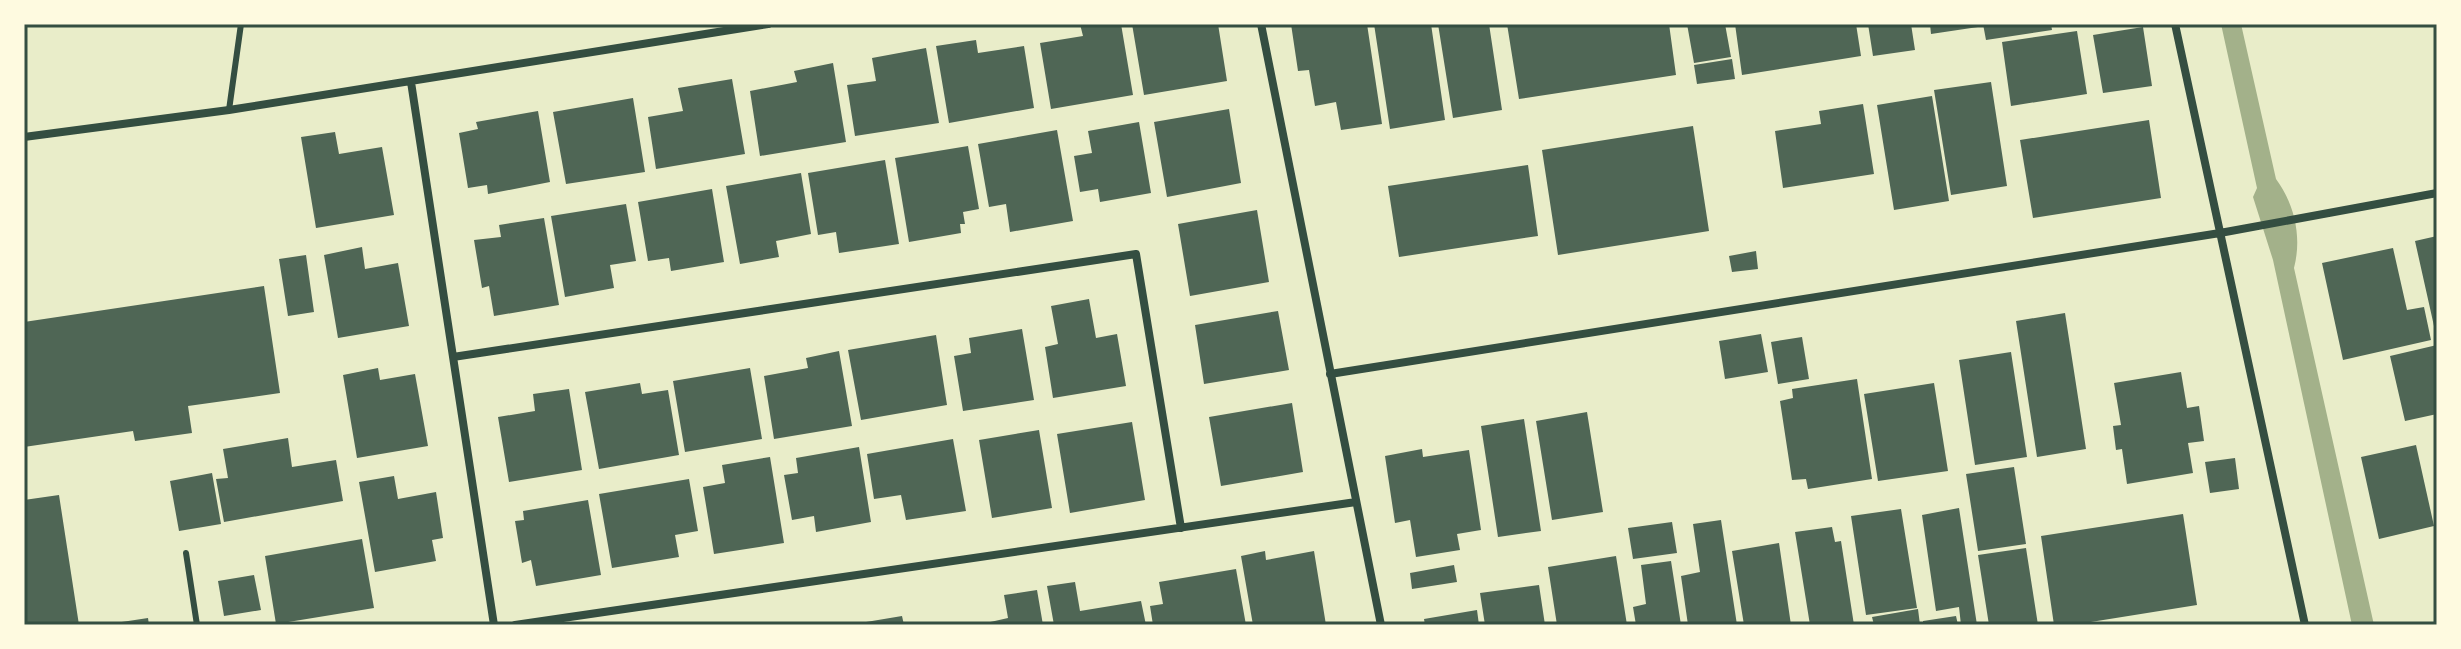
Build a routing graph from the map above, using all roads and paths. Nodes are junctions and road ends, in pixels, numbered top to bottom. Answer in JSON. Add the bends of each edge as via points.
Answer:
{"nodes":[{"id":1,"x":241,"y":24,"type":"edge"},
{"id":2,"x":768,"y":24,"type":"edge"},
{"id":3,"x":1261,"y":24,"type":"edge"},
{"id":4,"x":2175,"y":24,"type":"edge"},
{"id":5,"x":411,"y":82,"type":"junction"},
{"id":6,"x":229,"y":110,"type":"junction"},
{"id":7,"x":24,"y":137,"type":"edge"},
{"id":8,"x":2437,"y":193,"type":"edge"},
{"id":9,"x":2220,"y":233,"type":"junction"},
{"id":10,"x":453,"y":357,"type":"junction"},
{"id":11,"x":1330,"y":374,"type":"junction"},
{"id":12,"x":1356,"y":502,"type":"junction"},
{"id":13,"x":1181,"y":528,"type":"junction"},
{"id":14,"x":186,"y":553,"type":"dead end"},
{"id":15,"x":197,"y":625,"type":"edge"},
{"id":16,"x":494,"y":625,"type":"edge"},
{"id":17,"x":515,"y":625,"type":"edge"},
{"id":18,"x":1381,"y":625,"type":"edge"},
{"id":19,"x":2305,"y":625,"type":"edge"}],
"edges":[{"from":1,"to":6,"type":"lane"},
{"from":2,"to":5,"type":"street"},
{"from":3,"to":11,"type":"street"},
{"from":4,"to":9,"type":"street"},
{"from":5,"to":6,"type":"street"},
{"from":5,"to":10,"type":"street"},
{"from":6,"to":7,"type":"street"},
{"from":8,"to":9,"type":"street"},
{"from":9,"to":11,"type":"street"},
{"from":9,"to":19,"type":"street"},
{"from":10,"to":13,"type":"street","via":[[1136,254]]},
{"from":10,"to":16,"type":"street"},
{"from":11,"to":12,"type":"street"},
{"from":12,"to":13,"type":"street"},
{"from":12,"to":18,"type":"street"},
{"from":13,"to":17,"type":"street"},
{"from":14,"to":15,"type":"lane"}]}
